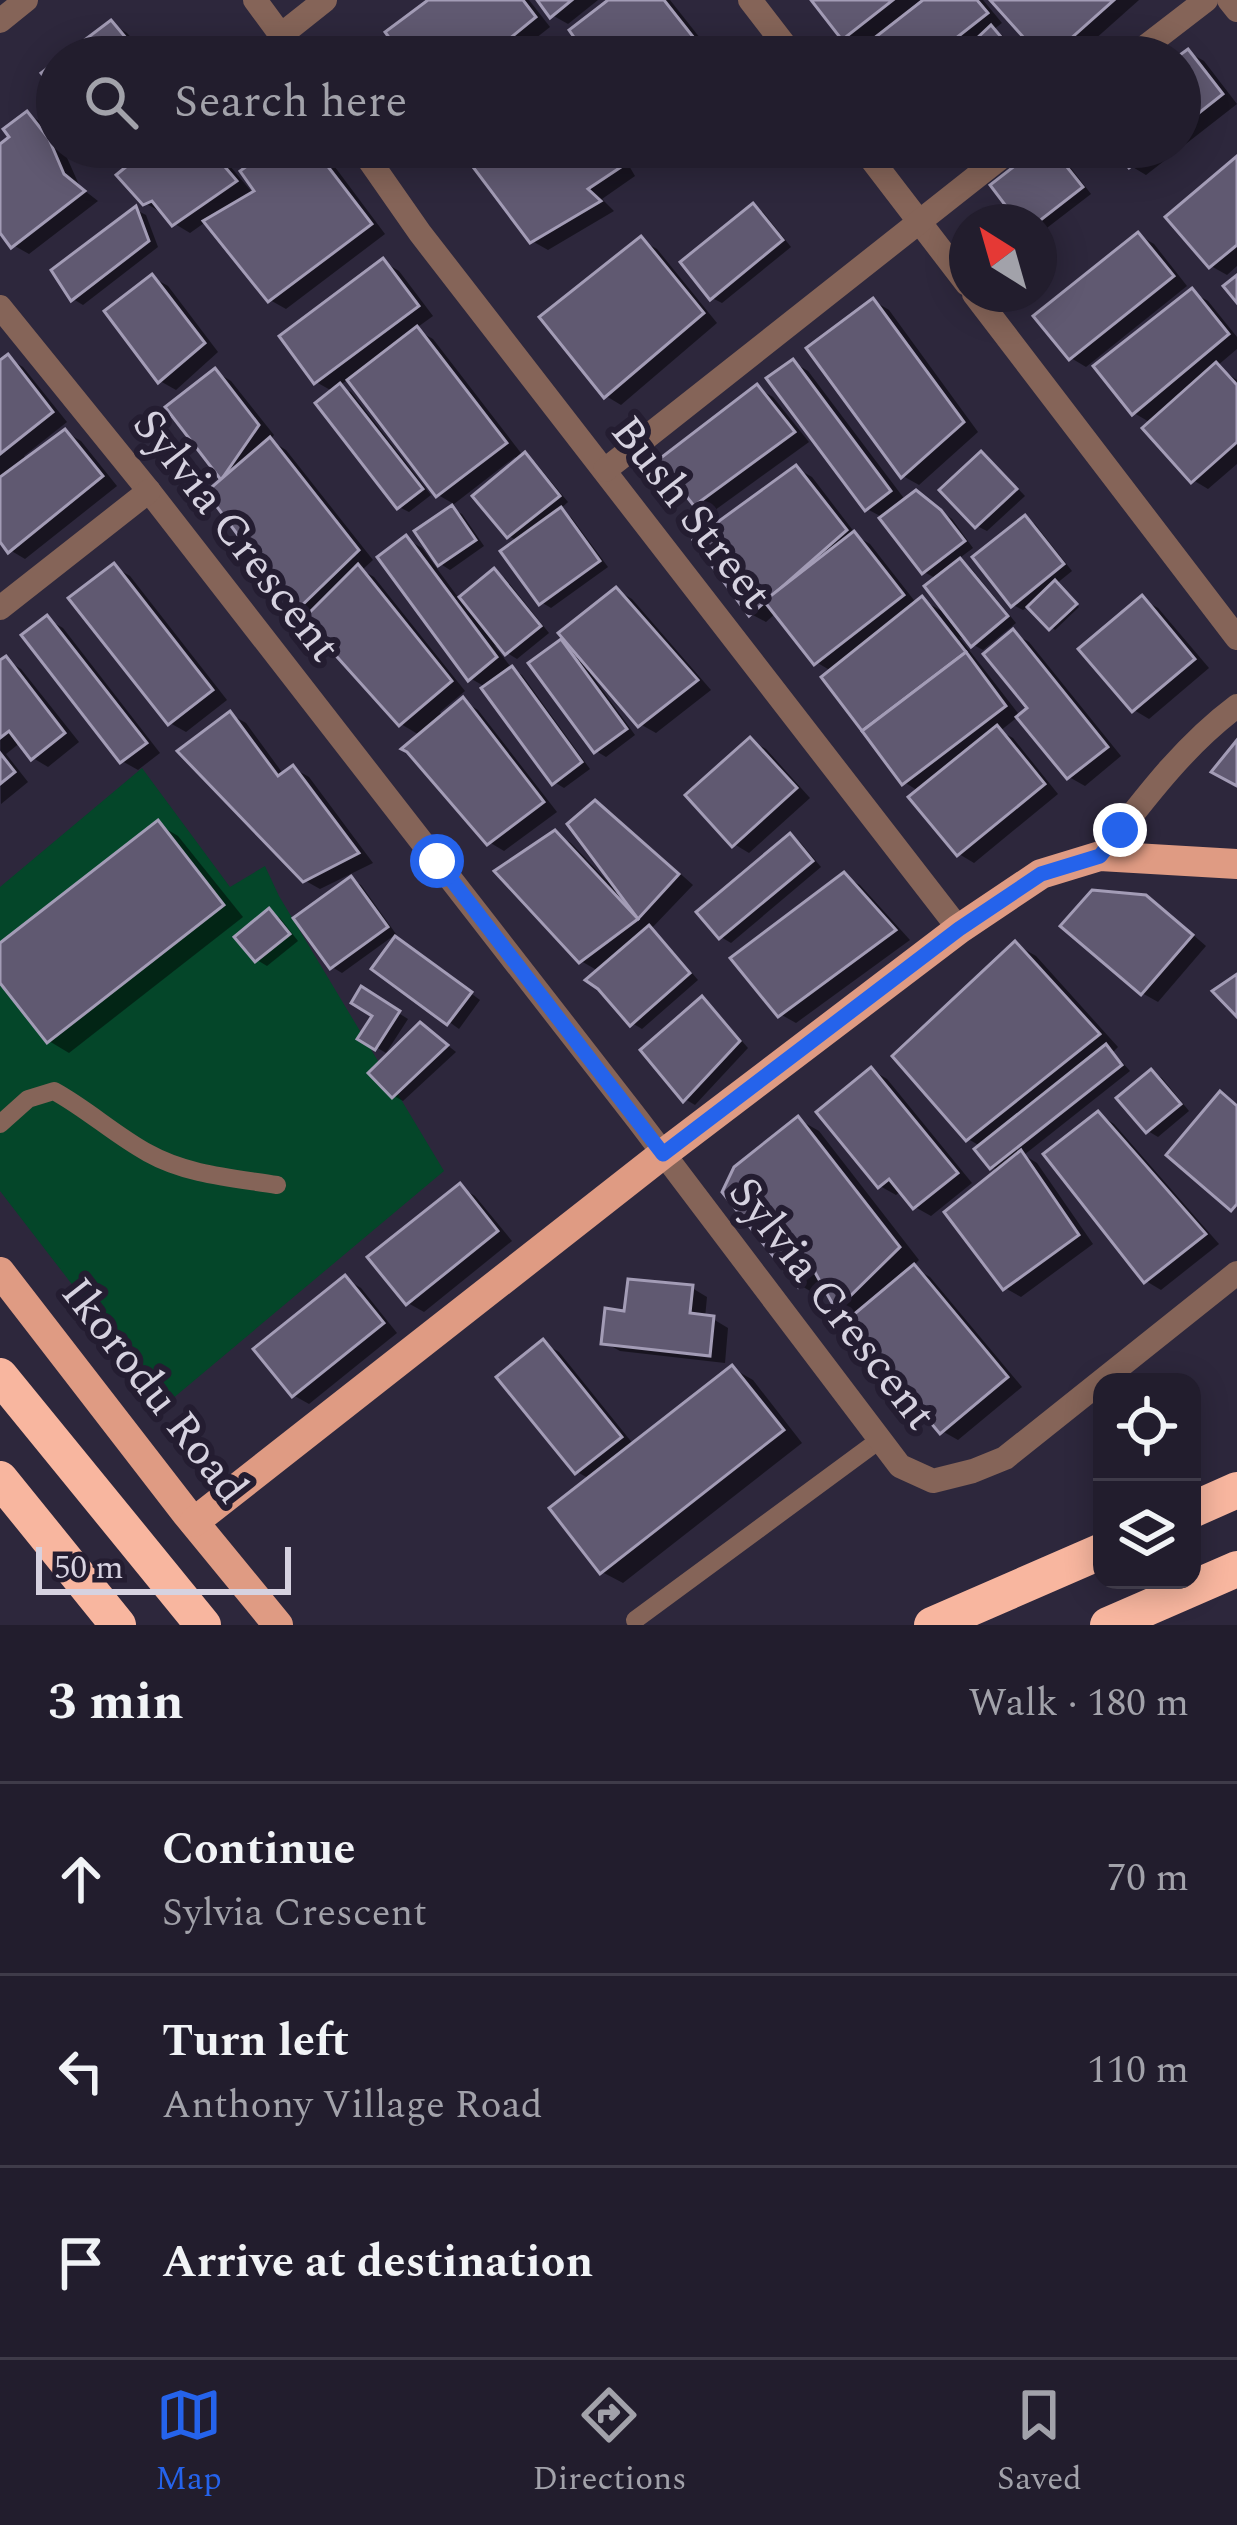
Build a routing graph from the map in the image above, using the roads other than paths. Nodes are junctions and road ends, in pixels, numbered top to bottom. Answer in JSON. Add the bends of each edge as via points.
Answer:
{"nodes":[{"id":1,"x":26,"y":0,"type":"edge"},
{"id":2,"x":255,"y":0,"type":"edge"},
{"id":3,"x":325,"y":0,"type":"edge"},
{"id":4,"x":750,"y":0,"type":"edge"},
{"id":5,"x":1206,"y":0,"type":"edge"},
{"id":6,"x":1229,"y":0,"type":"edge"},
{"id":7,"x":1237,"y":10,"type":"edge"},
{"id":8,"x":0,"y":21,"type":"edge"},
{"id":9,"x":281,"y":35,"type":"joint"},
{"id":10,"x":778,"y":36,"type":"edge"},
{"id":11,"x":1159,"y":36,"type":"edge"},
{"id":12,"x":375,"y":168,"type":"edge"},
{"id":13,"x":878,"y":168,"type":"edge"},
{"id":14,"x":986,"y":168,"type":"edge"},
{"id":15,"x":918,"y":220,"type":"junction"},
{"id":16,"x":949,"y":260,"type":"edge"},
{"id":17,"x":0,"y":307,"type":"edge"},
{"id":18,"x":988,"y":312,"type":"edge"},
{"id":19,"x":604,"y":470,"type":"junction"},
{"id":20,"x":149,"y":490,"type":"junction"},
{"id":21,"x":0,"y":608,"type":"edge"},
{"id":22,"x":1237,"y":638,"type":"edge"},
{"id":23,"x":1237,"y":706,"type":"edge"},
{"id":24,"x":1100,"y":856,"type":"junction"},
{"id":25,"x":1237,"y":864,"type":"edge"},
{"id":26,"x":959,"y":929,"type":"junction"},
{"id":27,"x":0,"y":1124,"type":"edge"},
{"id":28,"x":663,"y":1154,"type":"junction"},
{"id":29,"x":277,"y":1185,"type":"dead end"},
{"id":30,"x":0,"y":1272,"type":"edge"},
{"id":31,"x":1237,"y":1273,"type":"edge"},
{"id":32,"x":0,"y":1376,"type":"edge"},
{"id":33,"x":878,"y":1441,"type":"junction"},
{"id":34,"x":0,"y":1479,"type":"edge"},
{"id":35,"x":1237,"y":1490,"type":"edge"},
{"id":36,"x":1201,"y":1506,"type":"edge"},
{"id":37,"x":194,"y":1522,"type":"junction"},
{"id":38,"x":1093,"y":1555,"type":"edge"},
{"id":39,"x":1226,"y":1577,"type":"edge"},
{"id":40,"x":635,"y":1620,"type":"dead end"},
{"id":41,"x":118,"y":1625,"type":"edge"},
{"id":42,"x":203,"y":1625,"type":"edge"},
{"id":43,"x":278,"y":1625,"type":"edge"},
{"id":44,"x":932,"y":1625,"type":"edge"},
{"id":45,"x":1108,"y":1625,"type":"edge"}],
"edges":[{"from":1,"to":8,"type":"street"},
{"from":2,"to":9,"type":"street"},
{"from":3,"to":9,"type":"street"},
{"from":4,"to":10,"type":"street"},
{"from":5,"to":11,"type":"street"},
{"from":6,"to":7,"type":"street"},
{"from":12,"to":19,"type":"street","name":"Bush Street"},
{"from":13,"to":15,"type":"street"},
{"from":14,"to":15,"type":"street"},
{"from":15,"to":16,"type":"street"},
{"from":15,"to":19,"type":"street"},
{"from":17,"to":20,"type":"street","name":"Sylvia Crescent"},
{"from":18,"to":22,"type":"street"},
{"from":19,"to":26,"type":"street","name":"Bush Street"},
{"from":20,"to":21,"type":"street"},
{"from":20,"to":28,"type":"street","name":"Sylvia Crescent"},
{"from":23,"to":24,"type":"street","via":[[1160,779]]},
{"from":24,"to":25,"type":"main road"},
{"from":24,"to":26,"type":"main road","via":[[1041,874]]},
{"from":26,"to":28,"type":"main road"},
{"from":27,"to":29,"type":"lane","via":[[28,1099],[54,1091],[152,1156]]},
{"from":28,"to":33,"type":"street","name":"Sylvia Crescent"},
{"from":28,"to":37,"type":"main road"},
{"from":30,"to":37,"type":"main road","name":"Ikorodu Road"},
{"from":31,"to":33,"type":"street","name":"Sylvia Crescent","via":[[1005,1458],[933,1481],[899,1466]]},
{"from":32,"to":42,"type":"highway"},
{"from":33,"to":40,"type":"lane"},
{"from":34,"to":41,"type":"highway"},
{"from":35,"to":36,"type":"highway"},
{"from":37,"to":43,"type":"main road","name":"Ikorodu Road"},
{"from":38,"to":44,"type":"highway"},
{"from":39,"to":45,"type":"highway"}]}
